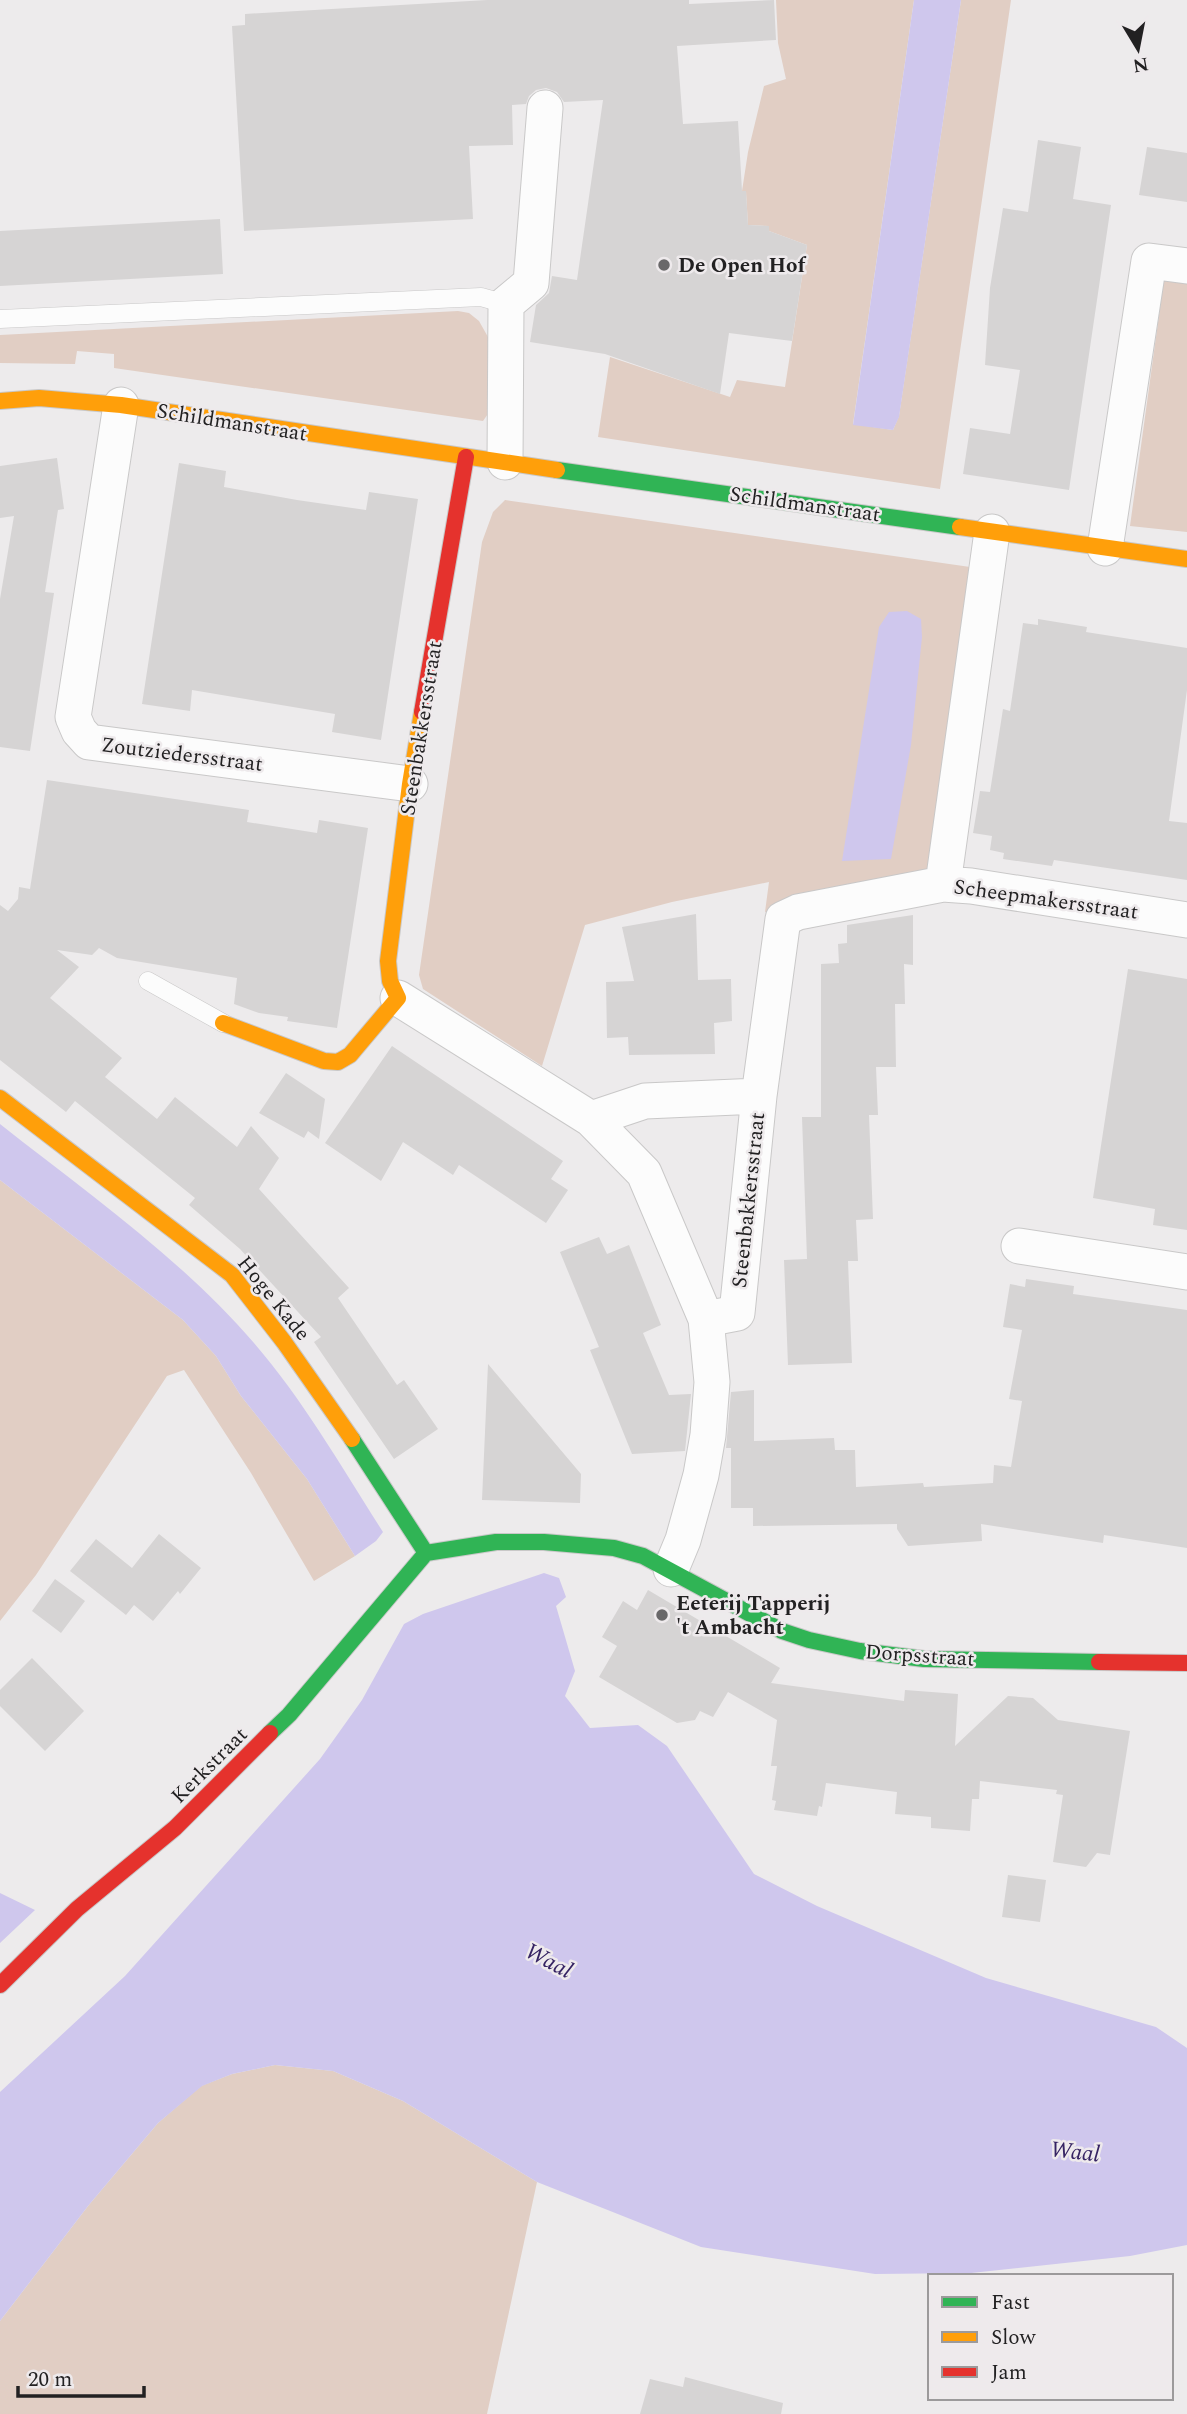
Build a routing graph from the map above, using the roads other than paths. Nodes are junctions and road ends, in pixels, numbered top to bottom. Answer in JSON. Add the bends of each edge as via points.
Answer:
{"nodes":[{"id":1,"x":545,"y":108,"type":"dead end"},
{"id":2,"x":1187,"y":266,"type":"edge"},
{"id":3,"x":506,"y":304,"type":"junction"},
{"id":4,"x":0,"y":319,"type":"edge"},
{"id":5,"x":0,"y":401,"type":"edge"},
{"id":6,"x":121,"y":405,"type":"junction"},
{"id":7,"x":466,"y":457,"type":"junction"},
{"id":8,"x":505,"y":462,"type":"junction"},
{"id":9,"x":992,"y":532,"type":"junction"},
{"id":10,"x":1105,"y":548,"type":"junction"},
{"id":11,"x":1187,"y":559,"type":"edge"},
{"id":12,"x":410,"y":785,"type":"junction"},
{"id":13,"x":957,"y":885,"type":"junction"},
{"id":14,"x":783,"y":919,"type":"joint"},
{"id":15,"x":1187,"y":920,"type":"edge"},
{"id":16,"x":148,"y":981,"type":"dead end"},
{"id":17,"x":398,"y":998,"type":"junction"},
{"id":18,"x":223,"y":1023,"type":"joint"},
{"id":19,"x":759,"y":1096,"type":"junction"},
{"id":20,"x":0,"y":1098,"type":"edge"},
{"id":21,"x":591,"y":1119,"type":"junction"},
{"id":22,"x":1019,"y":1246,"type":"dead end"},
{"id":23,"x":1187,"y":1272,"type":"edge"},
{"id":24,"x":706,"y":1319,"type":"junction"},
{"id":25,"x":426,"y":1553,"type":"junction"},
{"id":26,"x":671,"y":1569,"type":"junction"},
{"id":27,"x":1187,"y":1663,"type":"edge"},
{"id":28,"x":0,"y":1985,"type":"edge"}],
"edges":[{"from":1,"to":3,"type":"street","via":[[531,283]]},
{"from":2,"to":10,"type":"street","via":[[1149,261]]},
{"from":3,"to":4,"type":"lane","via":[[481,297]]},
{"from":3,"to":8,"type":"street"},
{"from":5,"to":6,"type":"street","name":"Schildmanstraat","via":[[39,398]]},
{"from":6,"to":7,"type":"street","name":"Schildmanstraat"},
{"from":6,"to":12,"type":"street","name":"Zoutziedersstraat","via":[[73,717],[79,731],[89,743]]},
{"from":7,"to":8,"type":"street","name":"Schildmanstraat"},
{"from":7,"to":12,"type":"street","name":"Steenbakkersstraat"},
{"from":8,"to":9,"type":"street","name":"Schildmanstraat"},
{"from":9,"to":10,"type":"street","name":"Schildmanstraat"},
{"from":9,"to":13,"type":"street"},
{"from":10,"to":11,"type":"street","name":"Schildmanstraat"},
{"from":12,"to":17,"type":"street","name":"Steenbakkersstraat","via":[[388,961]]},
{"from":13,"to":14,"type":"street","name":"Scheepmakersstraat","via":[[798,912]]},
{"from":13,"to":15,"type":"street","name":"Scheepmakersstraat"},
{"from":14,"to":19,"type":"street","name":"Steenbakkersstraat"},
{"from":16,"to":18,"type":"lane"},
{"from":17,"to":18,"type":"street","via":[[350,1055],[338,1062],[324,1061]]},
{"from":17,"to":21,"type":"street"},
{"from":19,"to":21,"type":"street","name":"Steenbakkersstraat","via":[[645,1101]]},
{"from":19,"to":24,"type":"street","name":"Steenbakkersstraat","via":[[737,1313]]},
{"from":20,"to":25,"type":"street","name":"Hoge Kade","via":[[232,1275],[305,1371]]},
{"from":21,"to":24,"type":"street","via":[[645,1173]]},
{"from":22,"to":23,"type":"street"},
{"from":24,"to":26,"type":"street","via":[[712,1382],[708,1435],[701,1475]]},
{"from":25,"to":26,"type":"street","name":"Dorpsstraat","via":[[496,1542],[587,1545],[643,1556]]},
{"from":25,"to":28,"type":"street","name":"Kerkstraat","via":[[289,1715],[175,1828],[77,1909]]},
{"from":26,"to":27,"type":"street","name":"Dorpsstraat","via":[[782,1630],[860,1651],[924,1659]]}]}
